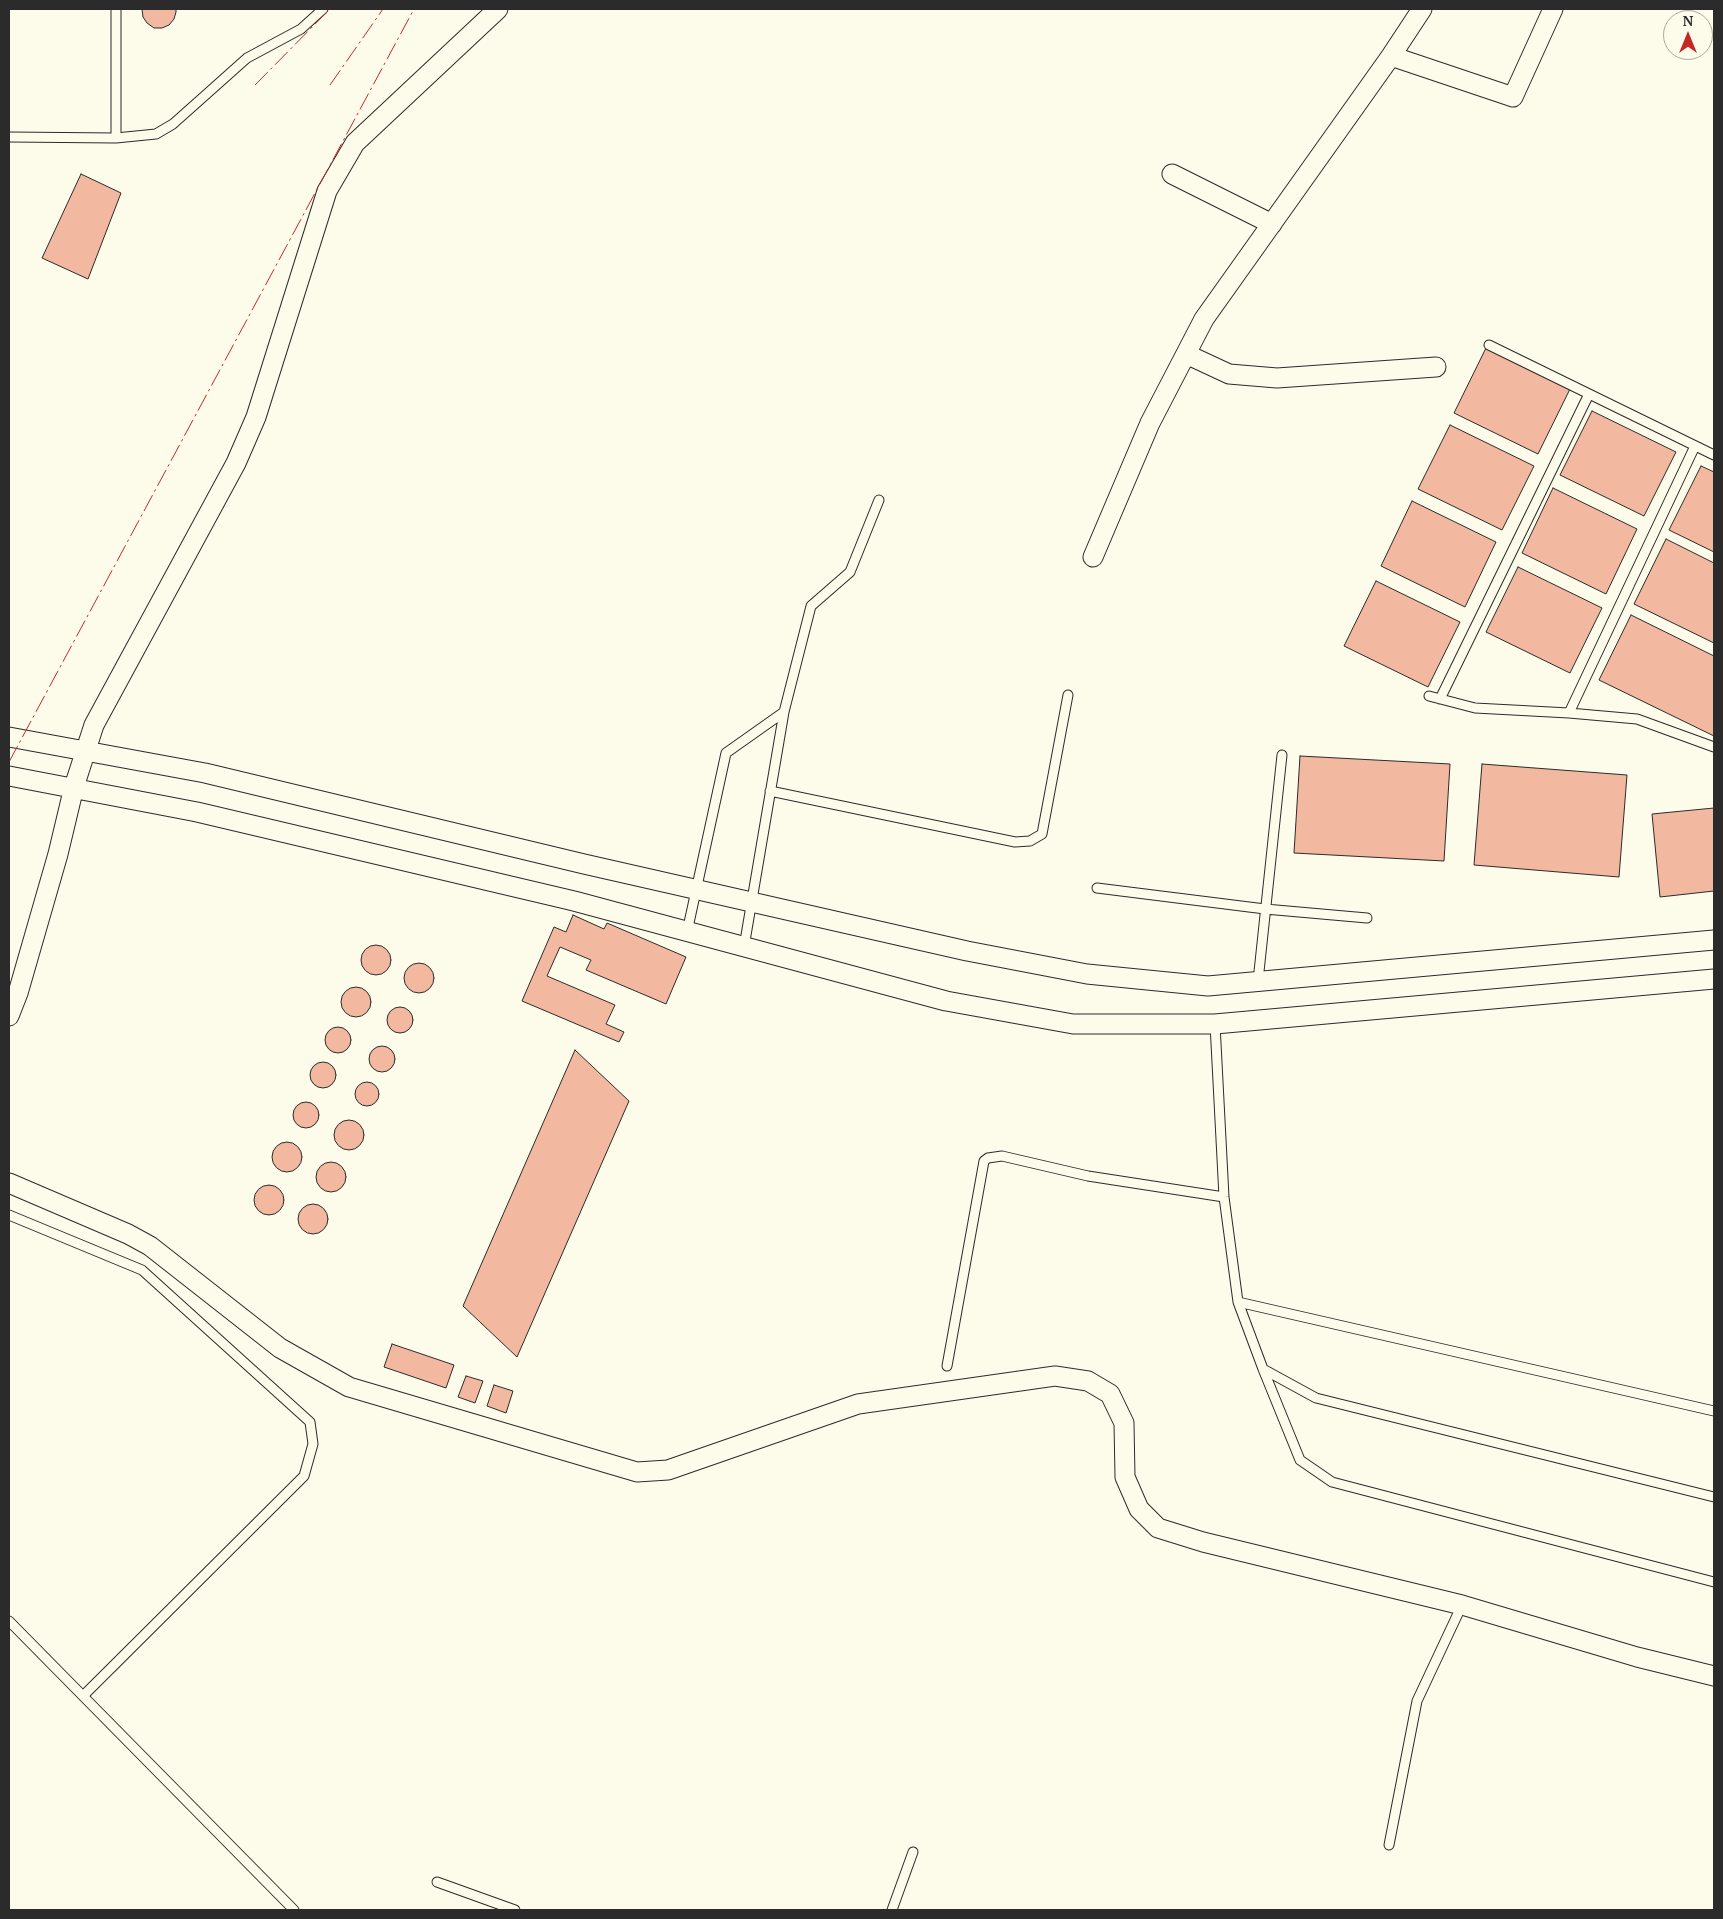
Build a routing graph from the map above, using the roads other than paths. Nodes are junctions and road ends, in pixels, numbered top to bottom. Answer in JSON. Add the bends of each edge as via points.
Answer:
{"nodes":[{"id":1,"x":116,"y":9,"type":"edge"},
{"id":2,"x":323,"y":9,"type":"edge"},
{"id":3,"x":498,"y":9,"type":"edge"},
{"id":4,"x":1422,"y":9,"type":"edge"},
{"id":5,"x":1553,"y":9,"type":"edge"},
{"id":6,"x":1391,"y":56,"type":"junction"},
{"id":7,"x":9,"y":137,"type":"edge"},
{"id":8,"x":116,"y":138,"type":"junction"},
{"id":9,"x":1172,"y":174,"type":"dead end"},
{"id":10,"x":1272,"y":224,"type":"junction"},
{"id":11,"x":1490,"y":345,"type":"dead end"},
{"id":12,"x":1186,"y":354,"type":"junction"},
{"id":13,"x":1436,"y":367,"type":"dead end"},
{"id":14,"x":1589,"y":394,"type":"junction"},
{"id":15,"x":1695,"y":446,"type":"junction"},
{"id":16,"x":1714,"y":455,"type":"edge"},
{"id":17,"x":879,"y":500,"type":"dead end"},
{"id":18,"x":1093,"y":557,"type":"dead end"},
{"id":19,"x":1068,"y":695,"type":"dead end"},
{"id":20,"x":1429,"y":696,"type":"dead end"},
{"id":21,"x":1440,"y":699,"type":"junction"},
{"id":22,"x":784,"y":712,"type":"junction"},
{"id":23,"x":1569,"y":712,"type":"junction"},
{"id":24,"x":9,"y":737,"type":"edge"},
{"id":25,"x":1714,"y":747,"type":"edge"},
{"id":26,"x":85,"y":752,"type":"junction"},
{"id":27,"x":1282,"y":754,"type":"dead end"},
{"id":28,"x":9,"y":776,"type":"edge"},
{"id":29,"x":74,"y":787,"type":"junction"},
{"id":30,"x":770,"y":792,"type":"junction"},
{"id":31,"x":1097,"y":888,"type":"dead end"},
{"id":32,"x":696,"y":890,"type":"junction"},
{"id":33,"x":752,"y":902,"type":"junction"},
{"id":34,"x":1265,"y":909,"type":"junction"},
{"id":35,"x":1367,"y":918,"type":"dead end"},
{"id":36,"x":687,"y":932,"type":"junction"},
{"id":37,"x":1714,"y":940,"type":"edge"},
{"id":38,"x":744,"y":947,"type":"junction"},
{"id":39,"x":1714,"y":980,"type":"edge"},
{"id":40,"x":1258,"y":981,"type":"junction"},
{"id":41,"x":9,"y":1016,"type":"edge"},
{"id":42,"x":1215,"y":1024,"type":"junction"},
{"id":43,"x":9,"y":1183,"type":"edge"},
{"id":44,"x":1224,"y":1197,"type":"junction"},
{"id":45,"x":9,"y":1215,"type":"edge"},
{"id":46,"x":1238,"y":1302,"type":"junction"},
{"id":47,"x":947,"y":1366,"type":"dead end"},
{"id":48,"x":1263,"y":1369,"type":"junction"},
{"id":49,"x":1714,"y":1411,"type":"edge"},
{"id":50,"x":1714,"y":1497,"type":"edge"},
{"id":51,"x":1714,"y":1582,"type":"edge"},
{"id":52,"x":1462,"y":1605,"type":"junction"},
{"id":53,"x":9,"y":1621,"type":"edge"},
{"id":54,"x":1714,"y":1676,"type":"edge"},
{"id":55,"x":83,"y":1696,"type":"junction"},
{"id":56,"x":1389,"y":1845,"type":"dead end"},
{"id":57,"x":913,"y":1852,"type":"dead end"},
{"id":58,"x":437,"y":1882,"type":"dead end"},
{"id":59,"x":294,"y":1910,"type":"edge"},
{"id":60,"x":514,"y":1910,"type":"edge"},
{"id":61,"x":892,"y":1910,"type":"edge"}],
"edges":[{"from":1,"to":8,"type":"lane"},
{"from":2,"to":8,"type":"lane","via":[[301,28],[247,58],[173,124],[156,134]]},
{"from":3,"to":26,"type":"street","via":[[355,143],[327,191],[256,417],[236,463],[94,725]]},
{"from":4,"to":6,"type":"street"},
{"from":5,"to":6,"type":"street","via":[[1513,97]]},
{"from":6,"to":10,"type":"street"},
{"from":7,"to":8,"type":"lane"},
{"from":9,"to":10,"type":"street"},
{"from":10,"to":12,"type":"street","via":[[1204,319]]},
{"from":11,"to":14,"type":"lane"},
{"from":12,"to":13,"type":"street","via":[[1229,374],[1278,378]]},
{"from":12,"to":18,"type":"street","via":[[1150,423]]},
{"from":14,"to":15,"type":"lane"},
{"from":14,"to":21,"type":"lane"},
{"from":15,"to":16,"type":"lane"},
{"from":15,"to":23,"type":"lane"},
{"from":17,"to":22,"type":"lane","via":[[850,572],[811,606]]},
{"from":19,"to":30,"type":"lane","via":[[1042,834],[1030,841],[1015,842]]},
{"from":20,"to":21,"type":"lane"},
{"from":21,"to":23,"type":"lane","via":[[1475,708]]},
{"from":22,"to":30,"type":"lane"},
{"from":22,"to":32,"type":"lane","via":[[726,752]]},
{"from":23,"to":25,"type":"lane","via":[[1637,719]]},
{"from":24,"to":26,"type":"street"},
{"from":26,"to":29,"type":"street"},
{"from":26,"to":32,"type":"street","via":[[205,773]]},
{"from":27,"to":34,"type":"lane"},
{"from":28,"to":29,"type":"street"},
{"from":29,"to":36,"type":"street","via":[[206,814],[565,899]]},
{"from":29,"to":41,"type":"street","via":[[55,864]]},
{"from":30,"to":33,"type":"lane"},
{"from":31,"to":34,"type":"lane"},
{"from":32,"to":33,"type":"street"},
{"from":32,"to":36,"type":"lane"},
{"from":33,"to":38,"type":"lane"},
{"from":33,"to":40,"type":"street","via":[[967,951],[1087,974],[1208,986]]},
{"from":34,"to":35,"type":"lane"},
{"from":34,"to":40,"type":"lane"},
{"from":36,"to":38,"type":"street"},
{"from":37,"to":40,"type":"street"},
{"from":38,"to":42,"type":"street","via":[[946,1000],[1073,1024]]},
{"from":39,"to":42,"type":"street"},
{"from":42,"to":44,"type":"lane"},
{"from":43,"to":52,"type":"street","via":[[150,1246],[280,1348],[349,1387],[637,1472],[668,1470],[858,1404],[1055,1376],[1088,1382],[1110,1394],[1124,1424],[1126,1477],[1139,1509],[1158,1528],[1203,1542]]},
{"from":44,"to":46,"type":"lane"},
{"from":44,"to":47,"type":"lane","via":[[1088,1176],[1002,1156],[988,1158],[984,1162]]},
{"from":45,"to":55,"type":"lane","via":[[142,1270],[310,1422],[313,1444],[304,1476]]},
{"from":46,"to":48,"type":"lane"},
{"from":46,"to":49,"type":"lane"},
{"from":48,"to":50,"type":"lane","via":[[1316,1398]]},
{"from":48,"to":51,"type":"lane","via":[[1300,1460],[1332,1482]]},
{"from":52,"to":54,"type":"street"},
{"from":52,"to":56,"type":"lane","via":[[1417,1701]]},
{"from":53,"to":55,"type":"lane"},
{"from":55,"to":59,"type":"lane"},
{"from":57,"to":61,"type":"lane"},
{"from":58,"to":60,"type":"lane"}]}
